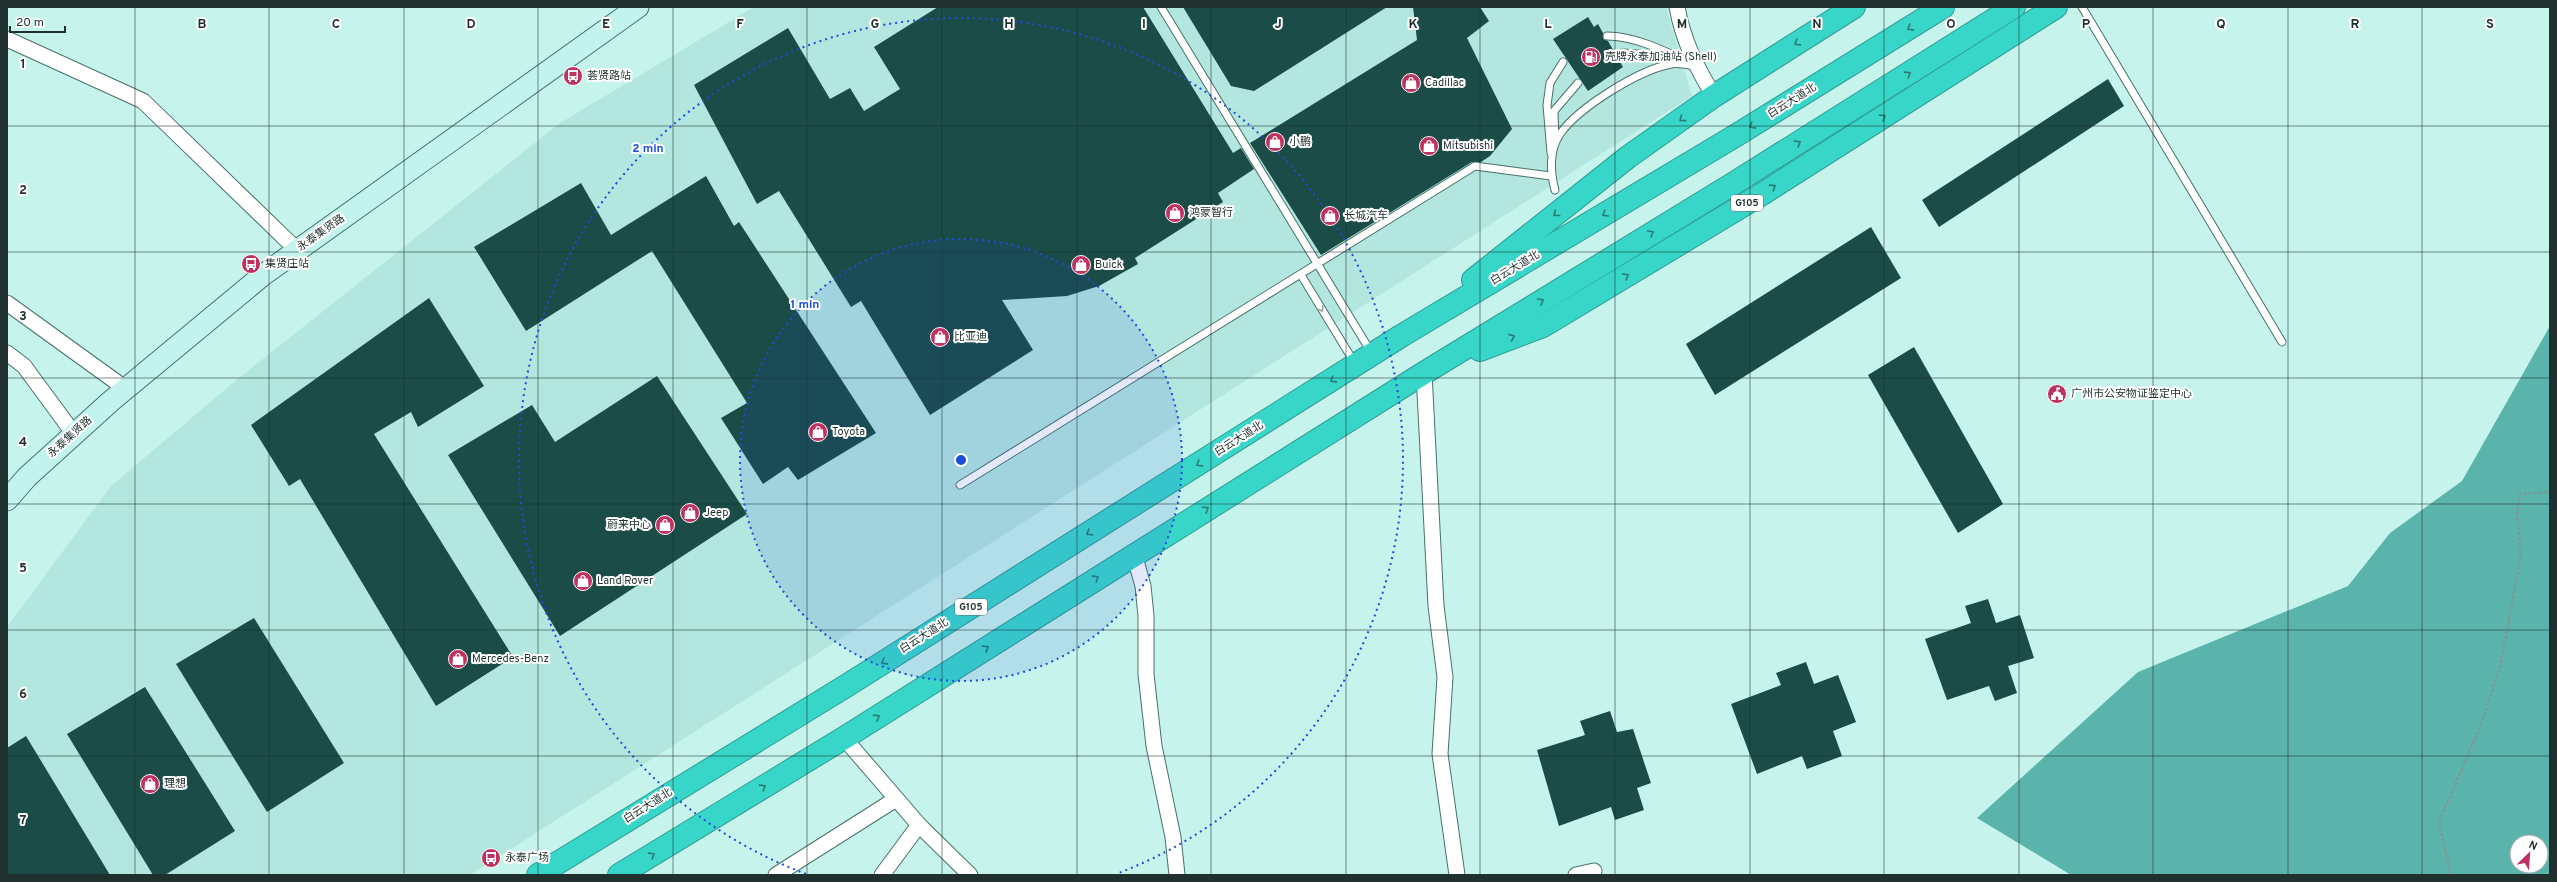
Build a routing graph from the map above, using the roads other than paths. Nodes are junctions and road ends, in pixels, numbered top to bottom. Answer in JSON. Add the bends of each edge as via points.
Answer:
{"nodes":[{"id":1,"x":638,"y":7,"type":"edge"},
{"id":2,"x":1161,"y":7,"type":"edge"},
{"id":3,"x":1677,"y":7,"type":"edge"},
{"id":4,"x":1854,"y":7,"type":"edge"},
{"id":5,"x":1943,"y":7,"type":"edge"},
{"id":6,"x":2014,"y":7,"type":"edge"},
{"id":7,"x":2056,"y":7,"type":"edge"},
{"id":8,"x":2082,"y":7,"type":"edge"},
{"id":9,"x":1607,"y":36,"type":"dead end"},
{"id":10,"x":7,"y":39,"type":"edge"},
{"id":11,"x":1623,"y":53,"type":"dead end"},
{"id":12,"x":1563,"y":62,"type":"dead end"},
{"id":13,"x":1673,"y":63,"type":"junction"},
{"id":14,"x":1695,"y":66,"type":"junction"},
{"id":15,"x":1578,"y":82,"type":"dead end"},
{"id":16,"x":1714,"y":96,"type":"junction"},
{"id":17,"x":1555,"y":147,"type":"junction"},
{"id":18,"x":1552,"y":156,"type":"junction"},
{"id":19,"x":1551,"y":176,"type":"junction"},
{"id":20,"x":1554,"y":190,"type":"dead end"},
{"id":21,"x":296,"y":250,"type":"junction"},
{"id":22,"x":1318,"y":265,"type":"junction"},
{"id":23,"x":1301,"y":275,"type":"junction"},
{"id":24,"x":7,"y":303,"type":"edge"},
{"id":25,"x":1401,"y":336,"type":"junction"},
{"id":26,"x":2282,"y":342,"type":"dead end"},
{"id":27,"x":7,"y":353,"type":"edge"},
{"id":28,"x":1364,"y":360,"type":"junction"},
{"id":29,"x":1424,"y":373,"type":"junction"},
{"id":30,"x":126,"y":389,"type":"junction"},
{"id":31,"x":74,"y":434,"type":"junction"},
{"id":32,"x":960,"y":485,"type":"dead end"},
{"id":33,"x":7,"y":500,"type":"edge"},
{"id":34,"x":1134,"y":554,"type":"junction"},
{"id":35,"x":844,"y":738,"type":"junction"},
{"id":36,"x":896,"y":799,"type":"junction"},
{"id":37,"x":919,"y":825,"type":"junction"},
{"id":38,"x":1594,"y":871,"type":"dead end"},
{"id":39,"x":538,"y":875,"type":"edge"},
{"id":40,"x":619,"y":875,"type":"edge"},
{"id":41,"x":776,"y":875,"type":"edge"},
{"id":42,"x":882,"y":875,"type":"edge"},
{"id":43,"x":970,"y":875,"type":"edge"},
{"id":44,"x":1177,"y":875,"type":"edge"},
{"id":45,"x":1457,"y":875,"type":"edge"},
{"id":46,"x":1576,"y":875,"type":"edge"}],
"edges":[{"from":1,"to":21,"type":"street","name":"永泰集贤路"},
{"from":2,"to":22,"type":"lane"},
{"from":3,"to":14,"type":"street","via":[[1682,32]]},
{"from":4,"to":16,"type":"highway","number":"G105","one_way":true},
{"from":5,"to":25,"type":"highway","name":"白云大道北","number":"G105","one_way":true,"via":[[1735,136]]},
{"from":29,"to":6,"type":"highway","number":"G105","one_way":true,"via":[[1736,182]]},
{"from":29,"to":7,"type":"highway","number":"G105","one_way":true,"via":[[1543,326],[1762,194]]},
{"from":8,"to":26,"type":"lane"},
{"from":9,"to":14,"type":"lane","via":[[1617,36],[1659,49]]},
{"from":10,"to":21,"type":"street","via":[[143,101]]},
{"from":11,"to":13,"type":"lane","via":[[1648,55]]},
{"from":12,"to":18,"type":"lane","via":[[1550,83],[1547,105]]},
{"from":13,"to":14,"type":"lane"},
{"from":13,"to":17,"type":"lane","via":[[1656,68],[1590,104],[1560,134]]},
{"from":14,"to":16,"type":"street"},
{"from":15,"to":17,"type":"lane","via":[[1554,111]]},
{"from":16,"to":25,"type":"highway","number":"G105","one_way":true,"via":[[1628,157]]},
{"from":17,"to":18,"type":"lane"},
{"from":18,"to":19,"type":"lane"},
{"from":19,"to":20,"type":"lane"},
{"from":19,"to":22,"type":"lane","via":[[1475,166]]},
{"from":21,"to":30,"type":"street","name":"永泰集贤路"},
{"from":22,"to":23,"type":"lane"},
{"from":22,"to":28,"type":"lane"},
{"from":23,"to":28,"type":"lane","one_way":true},
{"from":23,"to":32,"type":"lane"},
{"from":24,"to":30,"type":"street"},
{"from":25,"to":28,"type":"highway","name":"白云大道北","number":"G105"},
{"from":27,"to":31,"type":"street","via":[[24,366]]},
{"from":28,"to":39,"type":"highway","name":"白云大道北","number":"G105","one_way":true},
{"from":34,"to":29,"type":"highway","number":"G105","one_way":true},
{"from":29,"to":45,"type":"street","via":[[1436,606],[1445,677],[1440,754]]},
{"from":30,"to":31,"type":"street","name":"永泰集贤路"},
{"from":31,"to":33,"type":"street","name":"永泰集贤路","via":[[27,477]]},
{"from":35,"to":34,"type":"highway","number":"G105","one_way":true},
{"from":34,"to":44,"type":"street","via":[[1143,586],[1146,674],[1154,746],[1173,837]]},
{"from":35,"to":36,"type":"street"},
{"from":40,"to":35,"type":"highway","number":"G105","one_way":true},
{"from":36,"to":37,"type":"street"},
{"from":36,"to":41,"type":"street"},
{"from":37,"to":42,"type":"street"},
{"from":37,"to":43,"type":"street"},
{"from":38,"to":46,"type":"street"}]}
